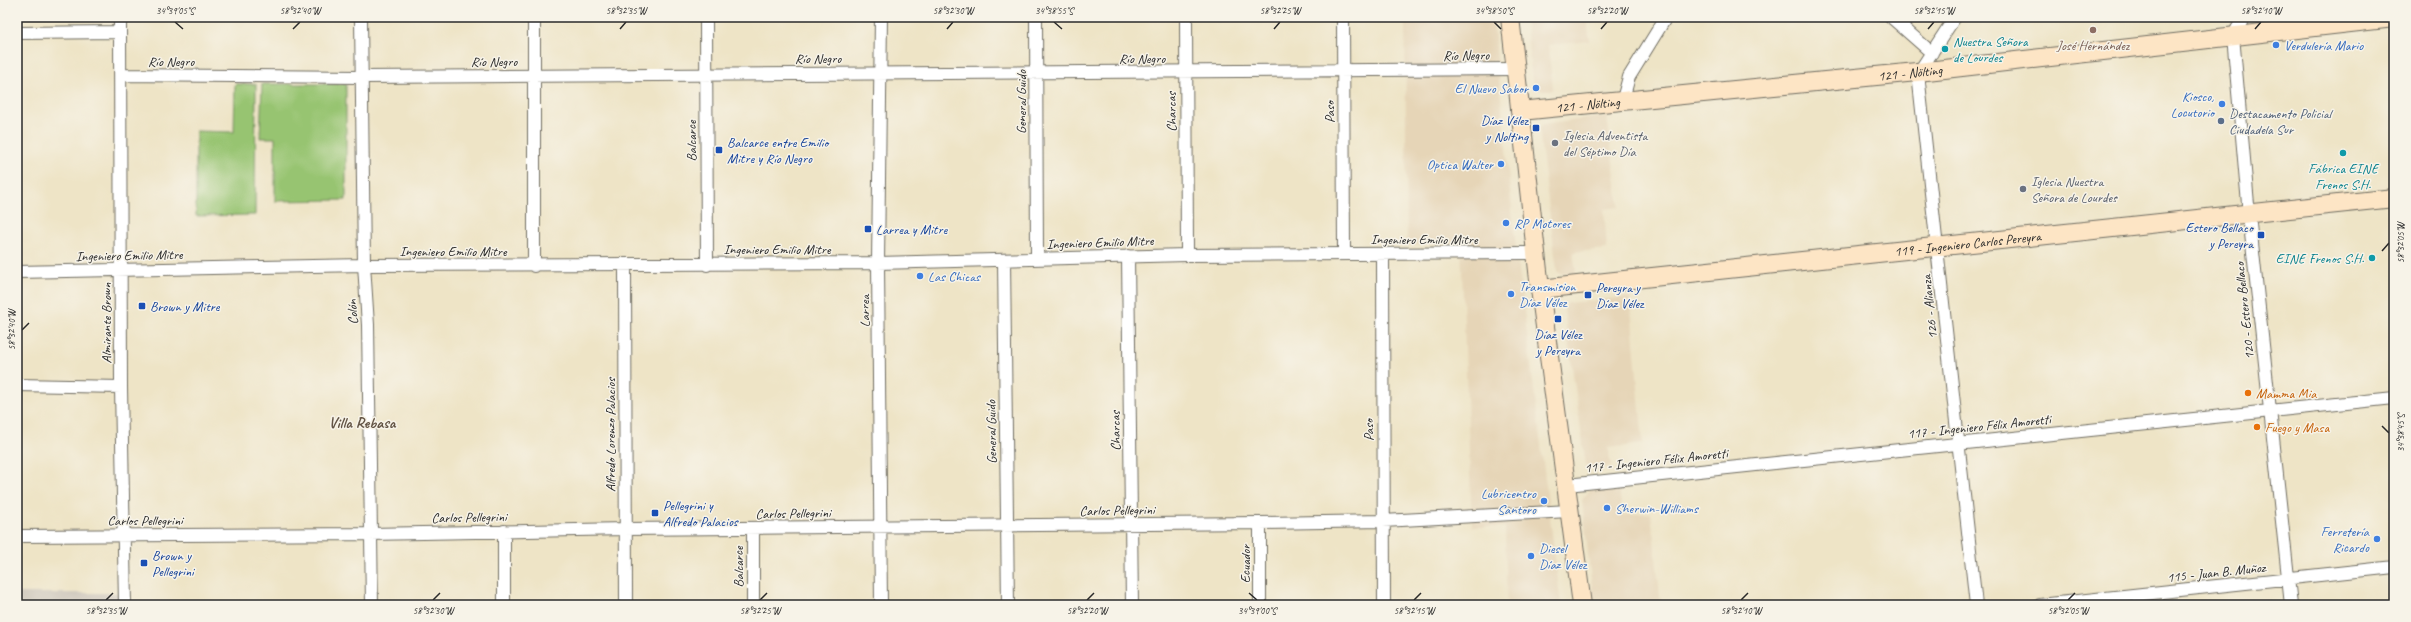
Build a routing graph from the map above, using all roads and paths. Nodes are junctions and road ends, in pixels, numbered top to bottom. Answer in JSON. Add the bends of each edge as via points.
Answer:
{"nodes":[{"id":1,"x":120,"y":17,"type":"edge"},
{"id":2,"x":361,"y":17,"type":"edge"},
{"id":3,"x":534,"y":17,"type":"edge"},
{"id":4,"x":706,"y":17,"type":"edge"},
{"id":5,"x":881,"y":17,"type":"edge"},
{"id":6,"x":1036,"y":17,"type":"edge"},
{"id":7,"x":1186,"y":17,"type":"edge"},
{"id":8,"x":1343,"y":17,"type":"edge"},
{"id":9,"x":1510,"y":17,"type":"edge"},
{"id":10,"x":1666,"y":17,"type":"edge"},
{"id":11,"x":1891,"y":17,"type":"edge"},
{"id":12,"x":1955,"y":17,"type":"edge"},
{"id":13,"x":2244,"y":17,"type":"edge"},
{"id":14,"x":2394,"y":18,"type":"edge"},
{"id":15,"x":120,"y":32,"type":"junction"},
{"id":16,"x":17,"y":33,"type":"edge"},
{"id":17,"x":2233,"y":36,"type":"junction"},
{"id":18,"x":1932,"y":53,"type":"junction"},
{"id":19,"x":1516,"y":69,"type":"junction"},
{"id":20,"x":881,"y":72,"type":"junction"},
{"id":21,"x":1344,"y":72,"type":"junction"},
{"id":22,"x":1919,"y":72,"type":"junction"},
{"id":23,"x":1036,"y":73,"type":"junction"},
{"id":24,"x":1185,"y":73,"type":"junction"},
{"id":25,"x":706,"y":74,"type":"junction"},
{"id":26,"x":121,"y":75,"type":"junction"},
{"id":27,"x":534,"y":76,"type":"junction"},
{"id":28,"x":361,"y":77,"type":"junction"},
{"id":29,"x":1623,"y":99,"type":"junction"},
{"id":30,"x":1520,"y":111,"type":"junction"},
{"id":31,"x":2394,"y":198,"type":"edge"},
{"id":32,"x":2249,"y":215,"type":"junction"},
{"id":33,"x":1938,"y":247,"type":"junction"},
{"id":34,"x":1536,"y":253,"type":"junction"},
{"id":35,"x":1344,"y":254,"type":"junction"},
{"id":36,"x":1383,"y":254,"type":"junction"},
{"id":37,"x":1187,"y":255,"type":"junction"},
{"id":38,"x":1128,"y":256,"type":"junction"},
{"id":39,"x":1037,"y":259,"type":"junction"},
{"id":40,"x":1004,"y":260,"type":"junction"},
{"id":41,"x":878,"y":263,"type":"junction"},
{"id":42,"x":707,"y":264,"type":"junction"},
{"id":43,"x":364,"y":265,"type":"junction"},
{"id":44,"x":624,"y":265,"type":"junction"},
{"id":45,"x":534,"y":266,"type":"junction"},
{"id":46,"x":121,"y":271,"type":"junction"},
{"id":47,"x":17,"y":272,"type":"edge"},
{"id":48,"x":1540,"y":289,"type":"junction"},
{"id":49,"x":17,"y":385,"type":"edge"},
{"id":50,"x":121,"y":387,"type":"junction"},
{"id":51,"x":2394,"y":398,"type":"edge"},
{"id":52,"x":2270,"y":412,"type":"junction"},
{"id":53,"x":1958,"y":444,"type":"junction"},
{"id":54,"x":1566,"y":485,"type":"junction"},
{"id":55,"x":1569,"y":511,"type":"junction"},
{"id":56,"x":1383,"y":521,"type":"junction"},
{"id":57,"x":1260,"y":523,"type":"junction"},
{"id":58,"x":1131,"y":525,"type":"junction"},
{"id":59,"x":880,"y":526,"type":"junction"},
{"id":60,"x":1007,"y":526,"type":"junction"},
{"id":61,"x":625,"y":529,"type":"junction"},
{"id":62,"x":753,"y":529,"type":"junction"},
{"id":63,"x":504,"y":531,"type":"junction"},
{"id":64,"x":370,"y":534,"type":"junction"},
{"id":65,"x":124,"y":535,"type":"junction"},
{"id":66,"x":17,"y":536,"type":"edge"},
{"id":67,"x":2394,"y":567,"type":"edge"},
{"id":68,"x":2289,"y":580,"type":"junction"},
{"id":69,"x":125,"y":605,"type":"edge"},
{"id":70,"x":372,"y":605,"type":"edge"},
{"id":71,"x":504,"y":605,"type":"edge"},
{"id":72,"x":626,"y":605,"type":"edge"},
{"id":73,"x":753,"y":605,"type":"edge"},
{"id":74,"x":881,"y":605,"type":"edge"},
{"id":75,"x":1008,"y":605,"type":"edge"},
{"id":76,"x":1132,"y":605,"type":"edge"},
{"id":77,"x":1260,"y":605,"type":"edge"},
{"id":78,"x":1384,"y":605,"type":"edge"},
{"id":79,"x":1582,"y":605,"type":"edge"},
{"id":80,"x":1976,"y":605,"type":"edge"},
{"id":81,"x":2040,"y":605,"type":"edge"},
{"id":82,"x":2291,"y":605,"type":"edge"}],
"edges":[{"from":1,"to":15,"type":"street","name":"Almirante Brown"},
{"from":2,"to":28,"type":"street","name":"Colón"},
{"from":3,"to":27,"type":"street"},
{"from":4,"to":25,"type":"street","name":"Balcarce"},
{"from":5,"to":20,"type":"street","name":"Larrea"},
{"from":6,"to":23,"type":"street","name":"General Guido"},
{"from":7,"to":24,"type":"street","name":"Charcas"},
{"from":8,"to":21,"type":"street","name":"Paso"},
{"from":9,"to":19,"type":"street"},
{"from":10,"to":29,"type":"street","via":[[1629,77]]},
{"from":11,"to":18,"type":"street"},
{"from":12,"to":18,"type":"street"},
{"from":13,"to":17,"type":"street"},
{"from":14,"to":17,"type":"street","name":"121 - Nölting"},
{"from":15,"to":16,"type":"street"},
{"from":15,"to":26,"type":"street","name":"Almirante Brown"},
{"from":17,"to":22,"type":"street","name":"121 - Nölting"},
{"from":17,"to":32,"type":"street","name":"120 - Estero Bellaco"},
{"from":18,"to":22,"type":"street"},
{"from":19,"to":21,"type":"street","name":"Río Negro"},
{"from":19,"to":30,"type":"street"},
{"from":20,"to":23,"type":"street","name":"Río Negro"},
{"from":20,"to":25,"type":"street","name":"Río Negro"},
{"from":20,"to":41,"type":"street","name":"Larrea"},
{"from":21,"to":24,"type":"street","name":"Río Negro"},
{"from":21,"to":35,"type":"street","name":"Paso"},
{"from":22,"to":29,"type":"street","name":"121 - Nölting"},
{"from":22,"to":33,"type":"street","name":"126 - Alianza"},
{"from":23,"to":24,"type":"street","name":"Río Negro"},
{"from":23,"to":39,"type":"street","name":"General Guido"},
{"from":24,"to":37,"type":"street","name":"Charcas"},
{"from":25,"to":27,"type":"street","name":"Río Negro"},
{"from":25,"to":42,"type":"street","name":"Balcarce"},
{"from":26,"to":28,"type":"street","name":"Río Negro"},
{"from":26,"to":46,"type":"street","name":"Almirante Brown"},
{"from":27,"to":28,"type":"street","name":"Río Negro"},
{"from":27,"to":45,"type":"street"},
{"from":28,"to":43,"type":"street","name":"Colón"},
{"from":29,"to":30,"type":"street","name":"121 - Nölting"},
{"from":30,"to":34,"type":"street"},
{"from":31,"to":32,"type":"street","name":"119 - Ingeniero Carlos Pereyra"},
{"from":32,"to":33,"type":"street","name":"119 - Ingeniero Carlos Pereyra"},
{"from":32,"to":52,"type":"street","name":"120 - Estero Bellaco"},
{"from":33,"to":48,"type":"street","name":"119 - Ingeniero Carlos Pereyra"},
{"from":33,"to":53,"type":"street","name":"126 - Alianza"},
{"from":34,"to":36,"type":"street","name":"Ingeniero Emilio Mitre"},
{"from":34,"to":48,"type":"street"},
{"from":35,"to":36,"type":"street","name":"Ingeniero Emilio Mitre"},
{"from":35,"to":37,"type":"street","name":"Ingeniero Emilio Mitre"},
{"from":36,"to":56,"type":"street","name":"Paso"},
{"from":37,"to":38,"type":"street","name":"Ingeniero Emilio Mitre"},
{"from":38,"to":39,"type":"street","name":"Ingeniero Emilio Mitre"},
{"from":38,"to":58,"type":"street","name":"Charcas"},
{"from":39,"to":40,"type":"street","name":"Ingeniero Emilio Mitre"},
{"from":40,"to":41,"type":"street","name":"Ingeniero Emilio Mitre"},
{"from":40,"to":60,"type":"street","name":"General Guido"},
{"from":41,"to":42,"type":"street","name":"Ingeniero Emilio Mitre"},
{"from":41,"to":59,"type":"street","name":"Larrea"},
{"from":42,"to":44,"type":"street","name":"Ingeniero Emilio Mitre"},
{"from":43,"to":45,"type":"street","name":"Ingeniero Emilio Mitre"},
{"from":43,"to":46,"type":"street","name":"Ingeniero Emilio Mitre"},
{"from":43,"to":64,"type":"street","name":"Colón","via":[[368,325]]},
{"from":44,"to":45,"type":"street","name":"Ingeniero Emilio Mitre"},
{"from":44,"to":61,"type":"street","name":"Alfredo Lorenzo Palacios"},
{"from":46,"to":47,"type":"street","name":"Ingeniero Emilio Mitre"},
{"from":46,"to":50,"type":"street","name":"Almirante Brown"},
{"from":48,"to":54,"type":"street"},
{"from":49,"to":50,"type":"street"},
{"from":50,"to":65,"type":"street","name":"Almirante Brown"},
{"from":51,"to":52,"type":"street","name":"117 - Ingeniero Félix Amoretti"},
{"from":52,"to":53,"type":"street","name":"117 - Ingeniero Félix Amoretti"},
{"from":52,"to":68,"type":"street","name":"120 - Estero Bellaco"},
{"from":53,"to":54,"type":"street","name":"117 - Ingeniero Félix Amoretti"},
{"from":53,"to":80,"type":"street","name":"126 - Alianza"},
{"from":54,"to":55,"type":"street"},
{"from":55,"to":56,"type":"street","name":"Carlos Pellegrini"},
{"from":55,"to":79,"type":"street"},
{"from":56,"to":57,"type":"street","name":"Carlos Pellegrini"},
{"from":56,"to":78,"type":"street","name":"Paso"},
{"from":57,"to":58,"type":"street","name":"Carlos Pellegrini"},
{"from":57,"to":77,"type":"street","name":"Ecuador"},
{"from":58,"to":60,"type":"street","name":"Carlos Pellegrini"},
{"from":58,"to":76,"type":"street","name":"Charcas"},
{"from":59,"to":60,"type":"street","name":"Carlos Pellegrini"},
{"from":59,"to":62,"type":"street","name":"Carlos Pellegrini"},
{"from":59,"to":74,"type":"street","name":"Larrea"},
{"from":60,"to":75,"type":"street","name":"General Guido"},
{"from":61,"to":62,"type":"street","name":"Carlos Pellegrini"},
{"from":61,"to":63,"type":"street","name":"Carlos Pellegrini"},
{"from":61,"to":72,"type":"street","name":"Alfredo Lorenzo Palacios"},
{"from":62,"to":73,"type":"street","name":"Balcarce"},
{"from":63,"to":64,"type":"street","name":"Carlos Pellegrini"},
{"from":63,"to":71,"type":"street"},
{"from":64,"to":65,"type":"street","name":"Carlos Pellegrini"},
{"from":64,"to":70,"type":"street","name":"Colón"},
{"from":65,"to":66,"type":"street","name":"Carlos Pellegrini"},
{"from":65,"to":69,"type":"street","name":"Almirante Brown"},
{"from":67,"to":68,"type":"street","name":"115 - Juan B. Muñoz"},
{"from":68,"to":81,"type":"street","name":"115 - Juan B. Muñoz"},
{"from":68,"to":82,"type":"street","name":"120 - Estero Bellaco"}]}
